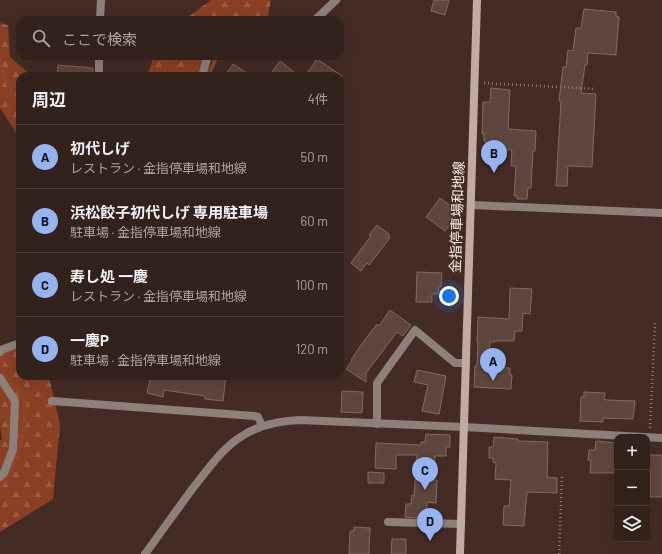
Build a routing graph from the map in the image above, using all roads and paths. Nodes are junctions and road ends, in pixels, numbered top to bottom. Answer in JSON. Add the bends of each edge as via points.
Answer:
{"nodes":[{"id":1,"x":101,"y":0,"type":"edge"},
{"id":2,"x":336,"y":0,"type":"edge"},
{"id":3,"x":477,"y":0,"type":"edge"},
{"id":4,"x":100,"y":16,"type":"edge"},
{"id":5,"x":319,"y":16,"type":"edge"},
{"id":6,"x":99,"y":60,"type":"edge"},
{"id":7,"x":207,"y":60,"type":"edge"},
{"id":8,"x":99,"y":72,"type":"edge"},
{"id":9,"x":203,"y":72,"type":"edge"},
{"id":10,"x":474,"y":83,"type":"junction"},
{"id":11,"x":595,"y":89,"type":"dead end"},
{"id":12,"x":471,"y":205,"type":"junction"},
{"id":13,"x":662,"y":213,"type":"edge"},
{"id":14,"x":655,"y":323,"type":"dead end"},
{"id":15,"x":16,"y":344,"type":"edge"},
{"id":16,"x":0,"y":352,"type":"edge"},
{"id":17,"x":466,"y":363,"type":"junction"},
{"id":18,"x":0,"y":378,"type":"edge"},
{"id":19,"x":52,"y":401,"type":"dead end"},
{"id":20,"x":377,"y":424,"type":"junction"},
{"id":21,"x":262,"y":426,"type":"junction"},
{"id":22,"x":464,"y":427,"type":"junction"},
{"id":23,"x":649,"y":434,"type":"edge"},
{"id":24,"x":614,"y":435,"type":"edge"},
{"id":25,"x":650,"y":437,"type":"edge"},
{"id":26,"x":662,"y":438,"type":"edge"},
{"id":27,"x":562,"y":476,"type":"dead end"},
{"id":28,"x":0,"y":477,"type":"edge"},
{"id":29,"x":388,"y":522,"type":"dead end"},
{"id":30,"x":460,"y":524,"type":"junction"},
{"id":31,"x":145,"y":554,"type":"edge"},
{"id":32,"x":460,"y":554,"type":"edge"},
{"id":33,"x":559,"y":554,"type":"edge"}],
"edges":[{"from":1,"to":4,"type":"street"},
{"from":2,"to":5,"type":"street"},
{"from":3,"to":10,"type":"main road","name":"金指停車場和地線"},
{"from":6,"to":8,"type":"street"},
{"from":7,"to":9,"type":"street"},
{"from":10,"to":11,"type":"path"},
{"from":10,"to":12,"type":"main road","name":"金指停車場和地線"},
{"from":12,"to":13,"type":"street"},
{"from":12,"to":17,"type":"main road","name":"金指停車場和地線"},
{"from":14,"to":23,"type":"path"},
{"from":15,"to":16,"type":"street"},
{"from":17,"to":20,"type":"street","via":[[455,363],[415,330],[377,383]]},
{"from":17,"to":22,"type":"main road","name":"金指停車場和地線"},
{"from":18,"to":28,"type":"street","via":[[15,401],[13,449]]},
{"from":19,"to":21,"type":"street","via":[[254,416],[258,417]]},
{"from":20,"to":21,"type":"street","via":[[300,420]]},
{"from":20,"to":22,"type":"street"},
{"from":21,"to":31,"type":"street","via":[[239,438],[219,454]]},
{"from":22,"to":24,"type":"street"},
{"from":22,"to":30,"type":"main road","name":"金指停車場和地線"},
{"from":25,"to":26,"type":"street"},
{"from":27,"to":33,"type":"path"},
{"from":29,"to":30,"type":"street"},
{"from":30,"to":32,"type":"main road","name":"金指停車場和地線"}]}
